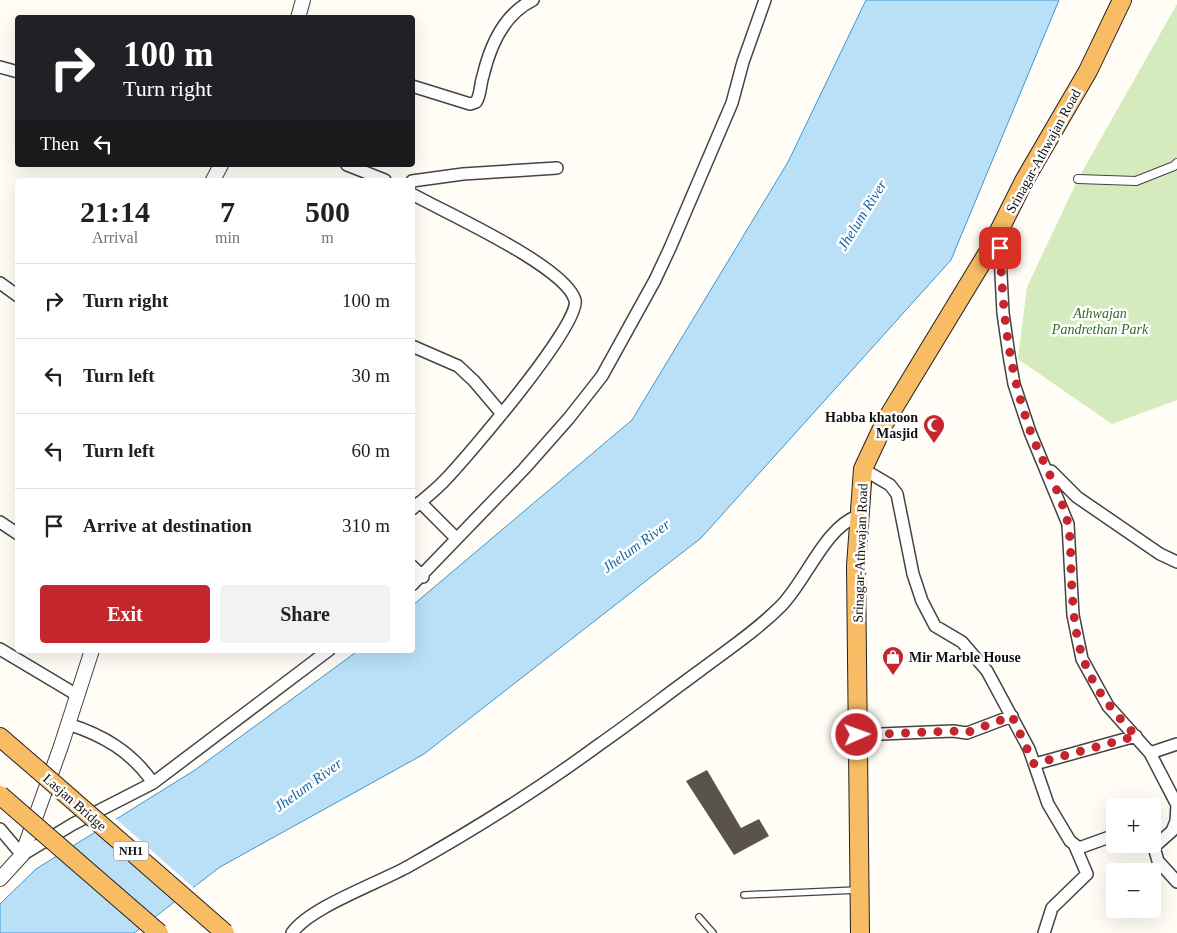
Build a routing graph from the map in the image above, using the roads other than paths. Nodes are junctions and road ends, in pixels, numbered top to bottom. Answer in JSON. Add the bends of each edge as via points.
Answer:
{"nodes":[{"id":1,"x":303,"y":0,"type":"edge"},
{"id":2,"x":533,"y":0,"type":"edge"},
{"id":3,"x":765,"y":0,"type":"edge"},
{"id":4,"x":1122,"y":0,"type":"edge"},
{"id":5,"x":299,"y":15,"type":"edge"},
{"id":6,"x":0,"y":67,"type":"edge"},
{"id":7,"x":15,"y":71,"type":"edge"},
{"id":8,"x":415,"y":87,"type":"edge"},
{"id":9,"x":1177,"y":163,"type":"edge"},
{"id":10,"x":352,"y":167,"type":"edge"},
{"id":11,"x":557,"y":168,"type":"dead end"},
{"id":12,"x":380,"y":178,"type":"edge"},
{"id":13,"x":1078,"y":179,"type":"dead end"},
{"id":14,"x":415,"y":181,"type":"edge"},
{"id":15,"x":415,"y":196,"type":"edge"},
{"id":16,"x":999,"y":231,"type":"junction"},
{"id":17,"x":0,"y":283,"type":"edge"},
{"id":18,"x":15,"y":294,"type":"edge"},
{"id":19,"x":415,"y":347,"type":"edge"},
{"id":20,"x":502,"y":414,"type":"junction"},
{"id":21,"x":1045,"y":464,"type":"junction"},
{"id":22,"x":863,"y":469,"type":"junction"},
{"id":23,"x":416,"y":506,"type":"edge"},
{"id":24,"x":858,"y":516,"type":"junction"},
{"id":25,"x":0,"y":522,"type":"edge"},
{"id":26,"x":15,"y":532,"type":"edge"},
{"id":27,"x":456,"y":538,"type":"junction"},
{"id":28,"x":1177,"y":562,"type":"edge"},
{"id":29,"x":415,"y":569,"type":"edge"},
{"id":30,"x":423,"y":577,"type":"junction"},
{"id":31,"x":415,"y":583,"type":"edge"},
{"id":32,"x":0,"y":649,"type":"edge"},
{"id":33,"x":91,"y":653,"type":"edge"},
{"id":34,"x":325,"y":653,"type":"edge"},
{"id":35,"x":77,"y":695,"type":"junction"},
{"id":36,"x":1012,"y":716,"type":"junction"},
{"id":37,"x":68,"y":724,"type":"junction"},
{"id":38,"x":857,"y":735,"type":"junction"},
{"id":39,"x":1136,"y":736,"type":"junction"},
{"id":40,"x":0,"y":738,"type":"edge"},
{"id":41,"x":1177,"y":744,"type":"edge"},
{"id":42,"x":1150,"y":753,"type":"junction"},
{"id":43,"x":1034,"y":764,"type":"junction"},
{"id":44,"x":153,"y":783,"type":"junction"},
{"id":45,"x":0,"y":795,"type":"edge"},
{"id":46,"x":0,"y":829,"type":"edge"},
{"id":47,"x":1175,"y":830,"type":"edge"},
{"id":48,"x":1106,"y":838,"type":"edge"},
{"id":49,"x":1161,"y":840,"type":"edge"},
{"id":50,"x":1075,"y":846,"type":"junction"},
{"id":51,"x":1156,"y":853,"type":"edge"},
{"id":52,"x":22,"y":855,"type":"junction"},
{"id":53,"x":0,"y":879,"type":"edge"},
{"id":54,"x":1177,"y":882,"type":"edge"},
{"id":55,"x":860,"y":890,"type":"junction"},
{"id":56,"x":744,"y":895,"type":"dead end"},
{"id":57,"x":699,"y":916,"type":"dead end"},
{"id":58,"x":159,"y":933,"type":"edge"},
{"id":59,"x":225,"y":933,"type":"edge"},
{"id":60,"x":291,"y":933,"type":"edge"},
{"id":61,"x":714,"y":933,"type":"edge"},
{"id":62,"x":860,"y":933,"type":"edge"},
{"id":63,"x":1044,"y":933,"type":"edge"}],
"edges":[{"from":1,"to":5,"type":"street"},
{"from":2,"to":8,"type":"street","via":[[516,12],[497,36],[476,102],[470,104]]},
{"from":3,"to":27,"type":"street","via":[[732,103],[670,248],[656,280],[602,376],[524,469]]},
{"from":4,"to":16,"type":"highway","name":"Srinagar-Athwajan Road","via":[[1088,71]]},
{"from":6,"to":7,"type":"street"},
{"from":9,"to":13,"type":"street","via":[[1136,181]]},
{"from":10,"to":12,"type":"street"},
{"from":11,"to":14,"type":"street"},
{"from":15,"to":20,"type":"street","via":[[534,258],[546,266],[575,300],[572,318]]},
{"from":16,"to":21,"type":"street","via":[[1008,355],[1030,432]]},
{"from":16,"to":22,"type":"highway","name":"Srinagar-Athwajan Road","via":[[890,414]]},
{"from":17,"to":18,"type":"street"},
{"from":19,"to":20,"type":"street","via":[[458,366]]},
{"from":20,"to":23,"type":"street","via":[[455,470]]},
{"from":21,"to":28,"type":"street","via":[[1077,497],[1160,554]]},
{"from":21,"to":39,"type":"street","via":[[1068,524],[1073,615],[1082,659],[1108,706]]},
{"from":22,"to":24,"type":"highway","name":"Srinagar-Athwajan Road"},
{"from":22,"to":36,"type":"street","via":[[890,484],[897,494],[917,589],[932,620],[941,631],[957,638],[987,671]]},
{"from":23,"to":27,"type":"street"},
{"from":24,"to":38,"type":"highway","name":"Srinagar-Athwajan Road"},
{"from":24,"to":60,"type":"street","via":[[835,531],[782,606],[600,744],[522,800],[406,868],[316,914]]},
{"from":25,"to":26,"type":"street"},
{"from":27,"to":30,"type":"street"},
{"from":29,"to":30,"type":"street"},
{"from":30,"to":31,"type":"street"},
{"from":32,"to":35,"type":"street"},
{"from":33,"to":35,"type":"street"},
{"from":34,"to":44,"type":"street"},
{"from":35,"to":37,"type":"street"},
{"from":36,"to":38,"type":"street","via":[[966,733]]},
{"from":36,"to":43,"type":"street"},
{"from":37,"to":44,"type":"street","via":[[117,745]]},
{"from":37,"to":52,"type":"street"},
{"from":38,"to":55,"type":"highway","name":"Srinagar-Athwajan Road"},
{"from":39,"to":42,"type":"street"},
{"from":39,"to":43,"type":"street"},
{"from":40,"to":59,"type":"highway","name":"Lasjan Bridge","number":"NH1","bridge":true},
{"from":41,"to":42,"type":"street"},
{"from":42,"to":47,"type":"street","via":[[1177,805]]},
{"from":43,"to":50,"type":"street","via":[[1048,804]]},
{"from":44,"to":52,"type":"street","via":[[73,824]]},
{"from":45,"to":58,"type":"highway","bridge":true},
{"from":46,"to":52,"type":"street"},
{"from":47,"to":49,"type":"street"},
{"from":48,"to":50,"type":"street"},
{"from":50,"to":63,"type":"street","via":[[1087,874],[1052,908]]},
{"from":51,"to":54,"type":"street","via":[[1158,861]]},
{"from":52,"to":53,"type":"street"},
{"from":55,"to":56,"type":"lane"},
{"from":55,"to":62,"type":"highway","name":"Srinagar-Athwajan Road"},
{"from":57,"to":61,"type":"lane"}]}
